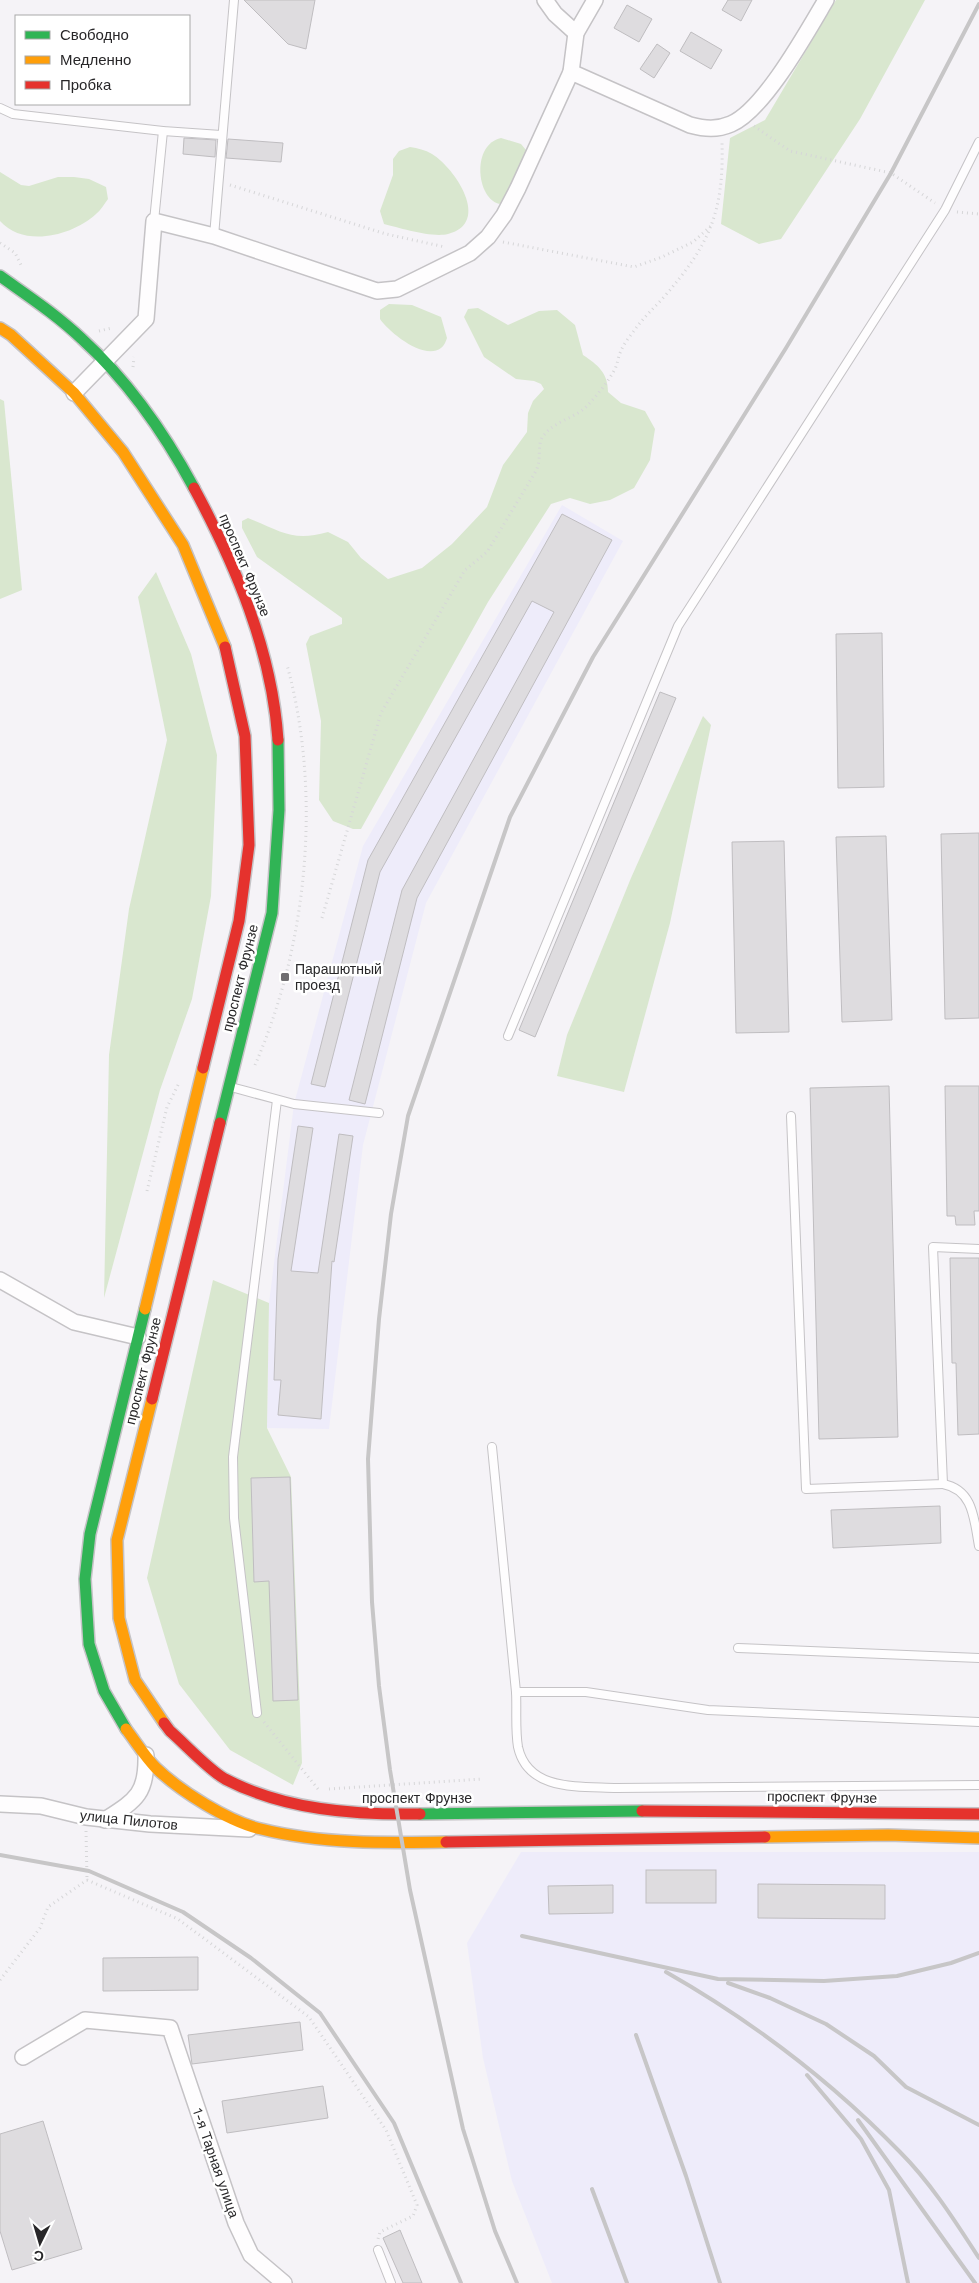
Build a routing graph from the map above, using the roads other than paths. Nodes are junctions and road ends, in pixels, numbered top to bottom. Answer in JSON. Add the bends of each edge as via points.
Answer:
{"nodes":[{"id":1,"x":234,"y":0,"type":"edge"},
{"id":2,"x":545,"y":0,"type":"edge"},
{"id":3,"x":595,"y":0,"type":"edge"},
{"id":4,"x":826,"y":0,"type":"edge"},
{"id":5,"x":576,"y":33,"type":"junction"},
{"id":6,"x":571,"y":72,"type":"junction"},
{"id":7,"x":0,"y":108,"type":"edge"},
{"id":8,"x":163,"y":131,"type":"junction"},
{"id":9,"x":221,"y":135,"type":"junction"},
{"id":10,"x":979,"y":142,"type":"edge"},
{"id":11,"x":154,"y":221,"type":"junction"},
{"id":12,"x":214,"y":236,"type":"junction"},
{"id":13,"x":0,"y":276,"type":"edge"},
{"id":14,"x":0,"y":328,"type":"edge"},
{"id":15,"x":104,"y":360,"type":"junction"},
{"id":16,"x":74,"y":393,"type":"junction"},
{"id":17,"x":508,"y":1036,"type":"dead end"},
{"id":18,"x":229,"y":1086,"type":"junction"},
{"id":19,"x":277,"y":1100,"type":"junction"},
{"id":20,"x":379,"y":1113,"type":"dead end"},
{"id":21,"x":791,"y":1116,"type":"dead end"},
{"id":22,"x":979,"y":1249,"type":"edge"},
{"id":23,"x":0,"y":1280,"type":"edge"},
{"id":24,"x":138,"y":1337,"type":"junction"},
{"id":25,"x":492,"y":1447,"type":"dead end"},
{"id":26,"x":942,"y":1484,"type":"junction"},
{"id":27,"x":979,"y":1546,"type":"edge"},
{"id":28,"x":738,"y":1648,"type":"dead end"},
{"id":29,"x":979,"y":1658,"type":"edge"},
{"id":30,"x":516,"y":1692,"type":"junction"},
{"id":31,"x":257,"y":1714,"type":"road end"},
{"id":32,"x":979,"y":1722,"type":"edge"},
{"id":33,"x":146,"y":1755,"type":"junction"},
{"id":34,"x":979,"y":1785,"type":"edge"},
{"id":35,"x":0,"y":1804,"type":"edge"},
{"id":36,"x":979,"y":1814,"type":"edge"},
{"id":37,"x":105,"y":1820,"type":"junction"},
{"id":38,"x":259,"y":1829,"type":"junction"},
{"id":39,"x":979,"y":1838,"type":"edge"},
{"id":40,"x":23,"y":2057,"type":"dead end"},
{"id":41,"x":378,"y":2250,"type":"road end"},
{"id":42,"x":284,"y":2283,"type":"edge"},
{"id":43,"x":392,"y":2283,"type":"edge"}],
"edges":[{"from":1,"to":9,"type":"lane"},
{"from":2,"to":5,"type":"street"},
{"from":3,"to":5,"type":"street"},
{"from":4,"to":6,"type":"street","via":[[756,105],[733,123],[722,127],[708,129],[682,122]]},
{"from":5,"to":6,"type":"street"},
{"from":6,"to":12,"type":"street","via":[[518,188],[488,237],[470,252],[397,289],[377,291]]},
{"from":7,"to":8,"type":"lane","via":[[13,114]]},
{"from":8,"to":9,"type":"lane"},
{"from":8,"to":11,"type":"lane"},
{"from":9,"to":12,"type":"lane"},
{"from":10,"to":17,"type":"lane","via":[[946,210],[678,626]]},
{"from":11,"to":12,"type":"street"},
{"from":11,"to":15,"type":"street","via":[[146,319]]},
{"from":13,"to":15,"type":"main road","name":"проспект Фрунзе","via":[[57,318]]},
{"from":14,"to":16,"type":"main road","name":"проспект Фрунзе"},
{"from":15,"to":16,"type":"street"},
{"from":15,"to":18,"type":"main road","name":"проспект Фрунзе","via":[[138,401],[181,464],[223,544],[255,626],[274,706],[280,807],[272,913]]},
{"from":16,"to":24,"type":"main road","name":"проспект Фрунзе","via":[[123,452],[183,545],[224,643],[245,736],[249,845],[239,921]]},
{"from":18,"to":19,"type":"lane"},
{"from":18,"to":36,"type":"main road","name":"проспект Фрунзе","via":[[117,1540],[118,1618],[135,1680],[170,1731],[224,1778],[287,1803],[367,1815],[681,1811]]},
{"from":19,"to":20,"type":"lane"},
{"from":19,"to":31,"type":"lane","via":[[234,1457],[234,1518]]},
{"from":21,"to":26,"type":"lane","via":[[806,1489]]},
{"from":22,"to":26,"type":"lane","via":[[933,1247]]},
{"from":23,"to":24,"type":"street","via":[[74,1322]]},
{"from":24,"to":33,"type":"main road","name":"проспект Фрунзе","via":[[90,1534],[85,1579],[89,1644],[104,1691],[122,1724]]},
{"from":25,"to":30,"type":"lane"},
{"from":26,"to":27,"type":"lane","via":[[966,1496]]},
{"from":28,"to":29,"type":"lane"},
{"from":30,"to":32,"type":"lane","via":[[586,1692],[708,1710]]},
{"from":30,"to":34,"type":"lane","via":[[518,1747],[526,1765],[539,1778],[557,1784],[617,1788]]},
{"from":33,"to":37,"type":"street","via":[[147,1777],[141,1792],[131,1804]]},
{"from":33,"to":38,"type":"main road","name":"проспект Фрунзе","via":[[156,1768],[209,1807]]},
{"from":35,"to":37,"type":"street","name":"улица Пилотов","via":[[41,1806]]},
{"from":37,"to":38,"type":"street","name":"улица Пилотов"},
{"from":38,"to":39,"type":"main road","name":"проспект Фрунзе","via":[[312,1838],[390,1843],[888,1835]]},
{"from":40,"to":42,"type":"street","name":"1-я Тарная улица","via":[[85,2020],[170,2028],[236,2223],[250,2255]]},
{"from":41,"to":43,"type":"lane"}]}
